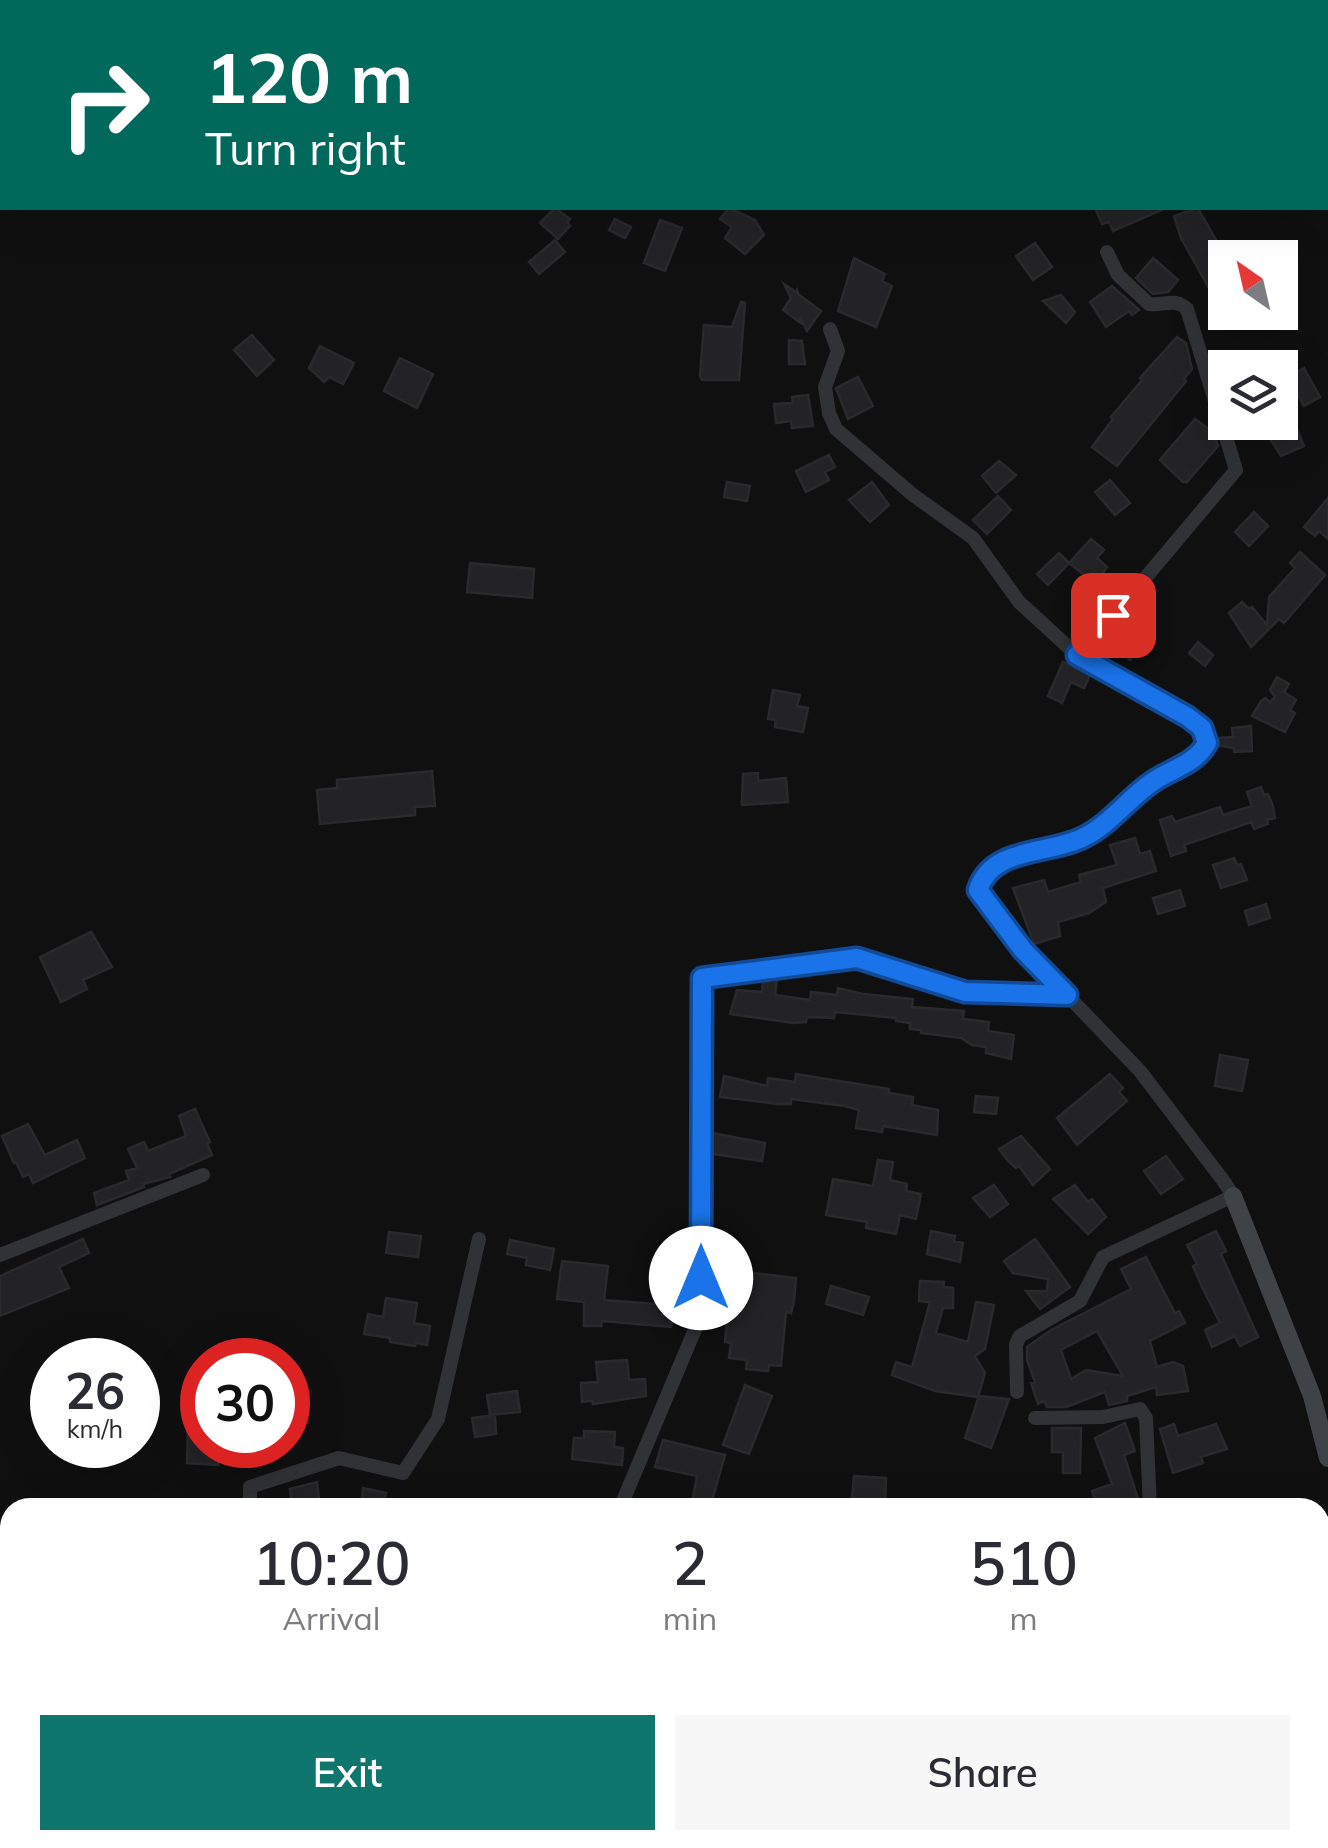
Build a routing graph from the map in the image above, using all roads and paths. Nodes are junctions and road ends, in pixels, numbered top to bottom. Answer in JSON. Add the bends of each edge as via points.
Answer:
{"nodes":[{"id":1,"x":1107,"y":252,"type":"dead end"},
{"id":2,"x":830,"y":329,"type":"dead end"},
{"id":3,"x":1077,"y":655,"type":"junction"},
{"id":4,"x":1067,"y":995,"type":"junction"},
{"id":5,"x":203,"y":1175,"type":"dead end"},
{"id":6,"x":1233,"y":1196,"type":"junction"},
{"id":7,"x":479,"y":1239,"type":"dead end"},
{"id":8,"x":0,"y":1255,"type":"edge"},
{"id":9,"x":1017,"y":1392,"type":"dead end"},
{"id":10,"x":1035,"y":1418,"type":"dead end"},
{"id":11,"x":1328,"y":1458,"type":"edge"},
{"id":12,"x":250,"y":1498,"type":"edge"},
{"id":13,"x":624,"y":1498,"type":"edge"},
{"id":14,"x":1150,"y":1498,"type":"edge"}],
"edges":[{"from":1,"to":3,"type":"street","via":[[1118,274],[1149,304],[1180,303],[1187,309],[1236,470]]},
{"from":2,"to":3,"type":"street","via":[[838,351],[825,388],[836,429],[974,538],[1019,602]]},
{"from":3,"to":4,"type":"street","via":[[1188,717],[1207,743],[1088,836],[1000,862],[983,876],[978,890]]},
{"from":4,"to":6,"type":"street","via":[[1140,1071]]},
{"from":4,"to":13,"type":"street","via":[[965,992],[857,958],[702,978],[701,1316]]},
{"from":5,"to":8,"type":"street"},
{"from":6,"to":9,"type":"street","via":[[1104,1257],[1080,1302],[1020,1336]]},
{"from":6,"to":11,"type":"street","via":[[1312,1396]]},
{"from":7,"to":12,"type":"street","via":[[438,1419],[403,1473],[339,1458],[250,1488]]},
{"from":10,"to":14,"type":"street","via":[[1140,1409],[1146,1418]]}]}
